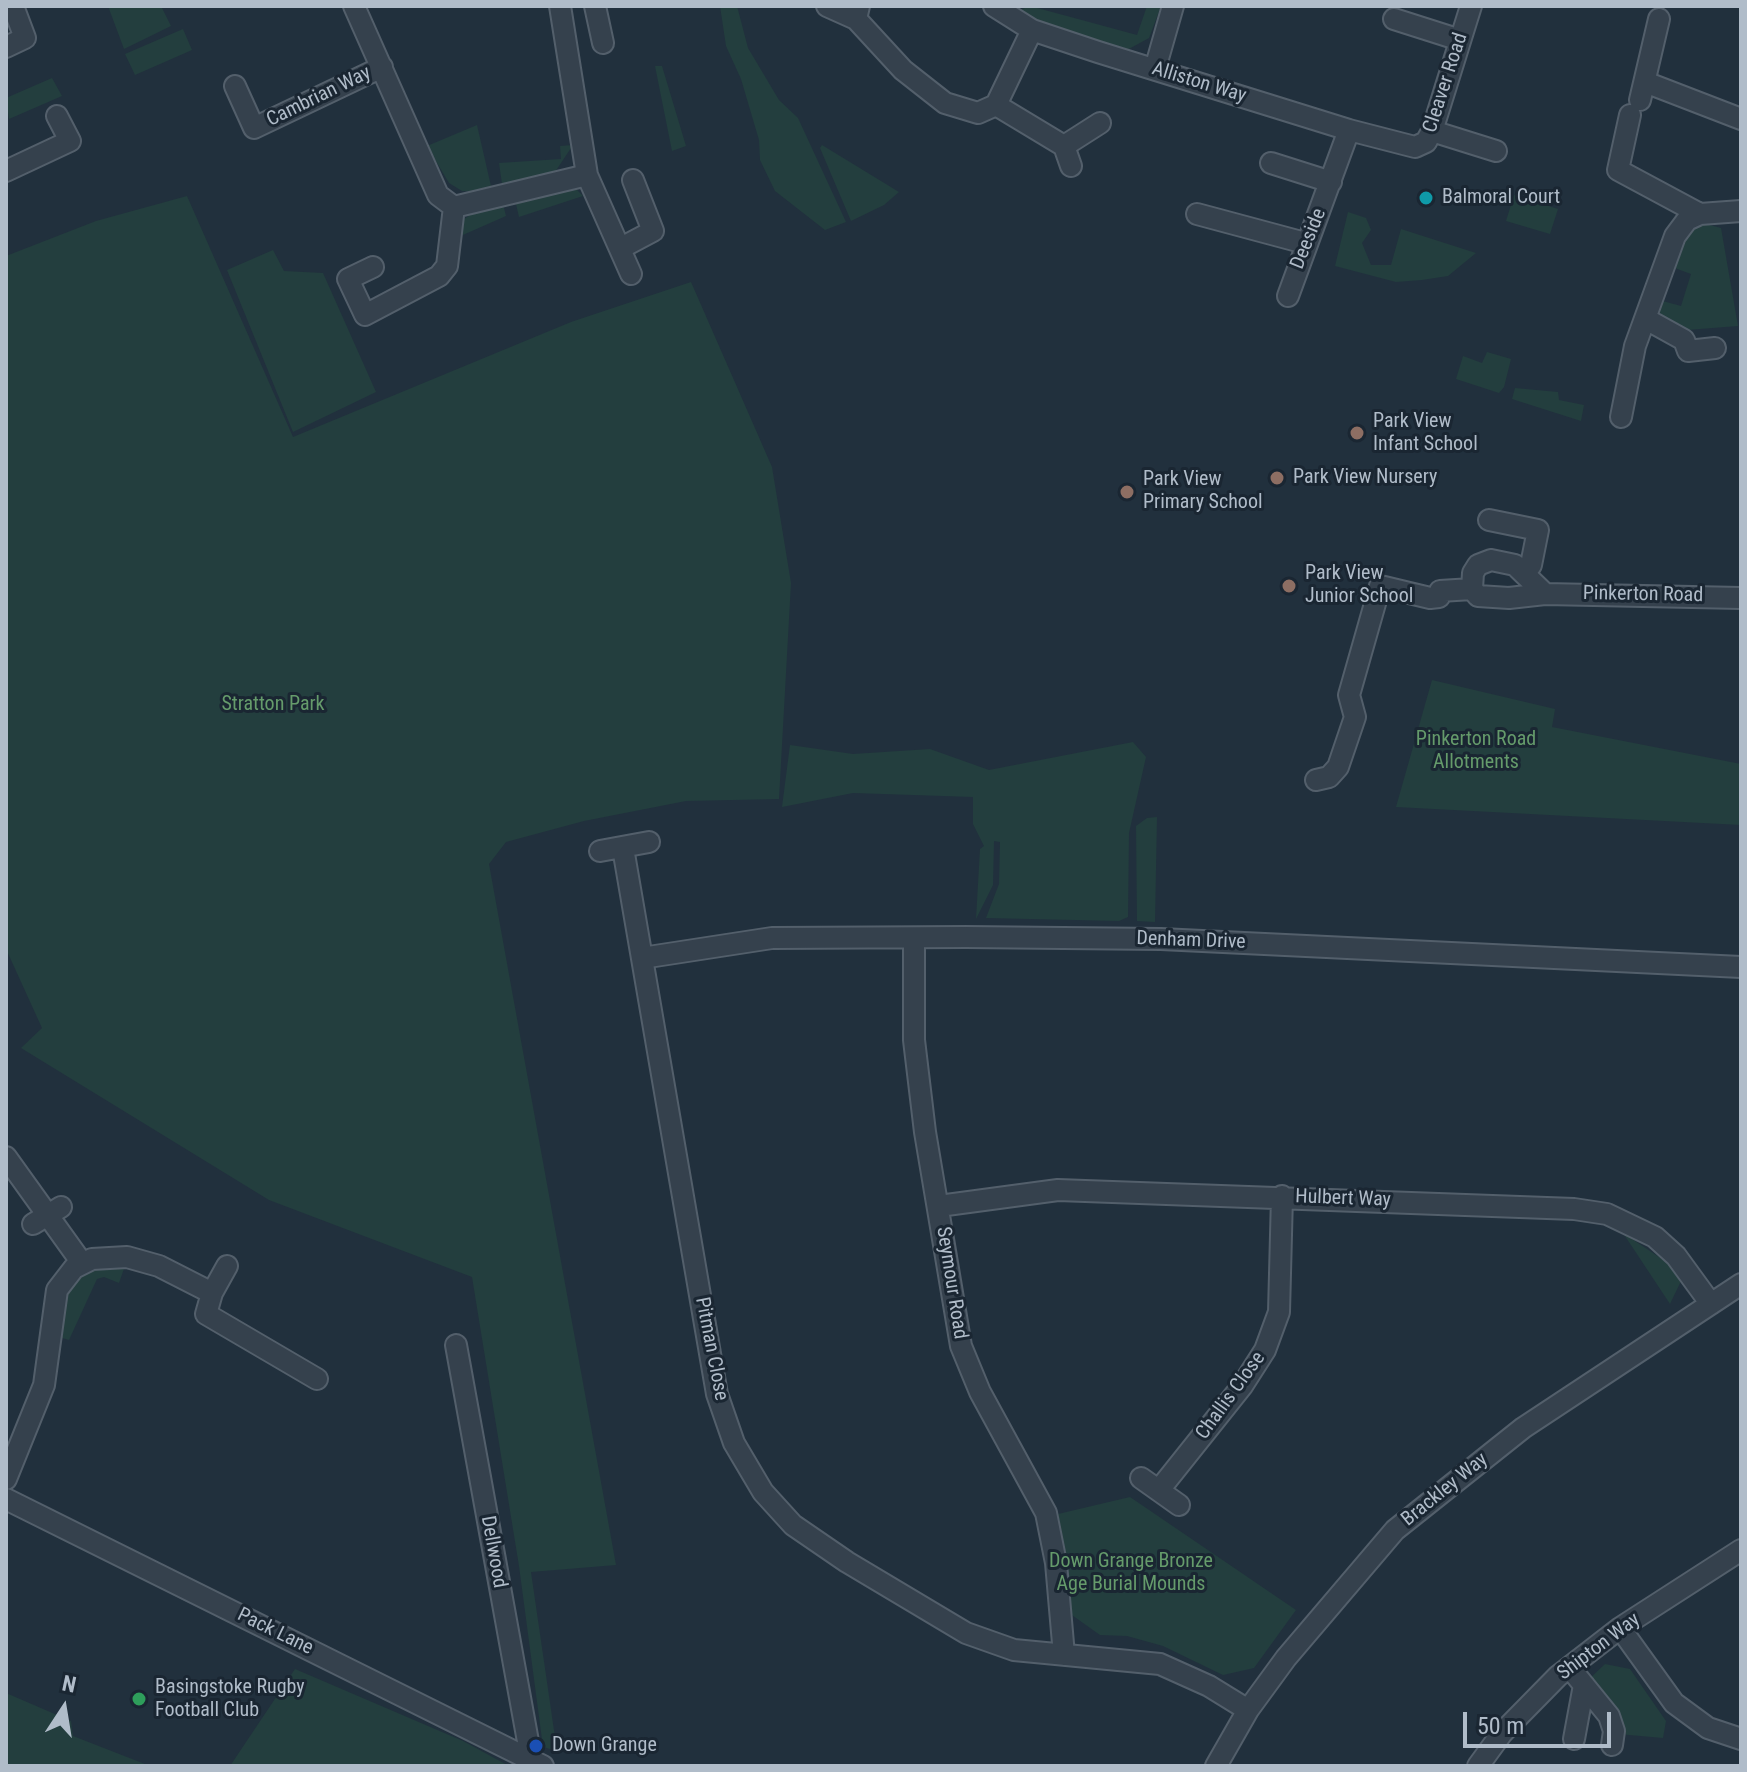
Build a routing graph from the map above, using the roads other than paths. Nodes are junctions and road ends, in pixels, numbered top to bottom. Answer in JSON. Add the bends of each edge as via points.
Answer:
{"nodes":[{"id":1,"x":13,"y":6,"type":"edge"},
{"id":2,"x":354,"y":6,"type":"edge"},
{"id":3,"x":560,"y":6,"type":"edge"},
{"id":4,"x":595,"y":6,"type":"edge"},
{"id":5,"x":827,"y":6,"type":"edge"},
{"id":6,"x":994,"y":6,"type":"edge"},
{"id":7,"x":1173,"y":6,"type":"edge"},
{"id":8,"x":1471,"y":6,"type":"edge"},
{"id":9,"x":857,"y":12,"type":"edge"},
{"id":10,"x":1394,"y":19,"type":"dead end"},
{"id":11,"x":1659,"y":19,"type":"dead end"},
{"id":12,"x":1032,"y":30,"type":"junction"},
{"id":13,"x":1460,"y":40,"type":"junction"},
{"id":14,"x":603,"y":43,"type":"dead end"},
{"id":15,"x":6,"y":47,"type":"edge"},
{"id":16,"x":382,"y":67,"type":"junction"},
{"id":17,"x":1155,"y":69,"type":"junction"},
{"id":18,"x":235,"y":86,"type":"dead end"},
{"id":19,"x":1638,"y":99,"type":"junction"},
{"id":20,"x":996,"y":105,"type":"junction"},
{"id":21,"x":57,"y":116,"type":"dead end"},
{"id":22,"x":1741,"y":119,"type":"edge"},
{"id":23,"x":1100,"y":123,"type":"dead end"},
{"id":24,"x":1349,"y":130,"type":"junction"},
{"id":25,"x":1432,"y":131,"type":"junction"},
{"id":26,"x":1064,"y":146,"type":"junction"},
{"id":27,"x":1409,"y":146,"type":"joint"},
{"id":28,"x":1496,"y":151,"type":"dead end"},
{"id":29,"x":1271,"y":163,"type":"dead end"},
{"id":30,"x":1071,"y":166,"type":"dead end"},
{"id":31,"x":6,"y":171,"type":"edge"},
{"id":32,"x":587,"y":175,"type":"junction"},
{"id":33,"x":633,"y":180,"type":"dead end"},
{"id":34,"x":1331,"y":182,"type":"junction"},
{"id":35,"x":454,"y":207,"type":"junction"},
{"id":36,"x":1741,"y":210,"type":"edge"},
{"id":37,"x":1197,"y":214,"type":"dead end"},
{"id":38,"x":1700,"y":214,"type":"junction"},
{"id":39,"x":1305,"y":243,"type":"junction"},
{"id":40,"x":621,"y":248,"type":"junction"},
{"id":41,"x":373,"y":267,"type":"dead end"},
{"id":42,"x":631,"y":274,"type":"dead end"},
{"id":43,"x":1288,"y":296,"type":"dead end"},
{"id":44,"x":1646,"y":319,"type":"junction"},
{"id":45,"x":1715,"y":348,"type":"dead end"},
{"id":46,"x":1621,"y":417,"type":"dead end"},
{"id":47,"x":1489,"y":520,"type":"dead end"},
{"id":48,"x":1525,"y":573,"type":"junction"},
{"id":49,"x":1472,"y":589,"type":"junction"},
{"id":50,"x":1545,"y":594,"type":"junction"},
{"id":51,"x":1741,"y":598,"type":"edge"},
{"id":52,"x":1316,"y":780,"type":"dead end"},
{"id":53,"x":649,"y":842,"type":"dead end"},
{"id":54,"x":623,"y":848,"type":"junction"},
{"id":55,"x":600,"y":851,"type":"dead end"},
{"id":56,"x":914,"y":939,"type":"junction"},
{"id":57,"x":642,"y":958,"type":"junction"},
{"id":58,"x":1741,"y":967,"type":"edge"},
{"id":59,"x":6,"y":1157,"type":"edge"},
{"id":60,"x":1282,"y":1196,"type":"junction"},
{"id":61,"x":939,"y":1206,"type":"junction"},
{"id":62,"x":82,"y":1263,"type":"junction"},
{"id":63,"x":227,"y":1266,"type":"dead end"},
{"id":64,"x":1741,"y":1284,"type":"edge"},
{"id":65,"x":209,"y":1300,"type":"junction"},
{"id":66,"x":1711,"y":1304,"type":"junction"},
{"id":67,"x":456,"y":1345,"type":"dead end"},
{"id":68,"x":317,"y":1379,"type":"dead end"},
{"id":69,"x":1141,"y":1478,"type":"dead end"},
{"id":70,"x":6,"y":1479,"type":"edge"},
{"id":71,"x":1159,"y":1490,"type":"junction"},
{"id":72,"x":6,"y":1499,"type":"edge"},
{"id":73,"x":1179,"y":1505,"type":"dead end"},
{"id":74,"x":1741,"y":1550,"type":"edge"},
{"id":75,"x":1620,"y":1628,"type":"junction"},
{"id":76,"x":1064,"y":1655,"type":"junction"},
{"id":77,"x":1570,"y":1668,"type":"junction"},
{"id":78,"x":1584,"y":1685,"type":"junction"},
{"id":79,"x":1248,"y":1710,"type":"junction"},
{"id":80,"x":1574,"y":1739,"type":"dead end"},
{"id":81,"x":1741,"y":1739,"type":"edge"},
{"id":82,"x":1612,"y":1745,"type":"dead end"},
{"id":83,"x":537,"y":1762,"type":"edge"},
{"id":84,"x":1216,"y":1766,"type":"edge"},
{"id":85,"x":1478,"y":1766,"type":"edge"}],
"edges":[{"from":1,"to":15,"type":"street","via":[[25,38]]},
{"from":2,"to":16,"type":"street","name":"Cambrian Way"},
{"from":3,"to":32,"type":"street"},
{"from":4,"to":14,"type":"street"},
{"from":5,"to":9,"type":"street"},
{"from":6,"to":12,"type":"street","name":"Alliston Way"},
{"from":7,"to":17,"type":"street"},
{"from":8,"to":13,"type":"street","name":"Cleaver Road"},
{"from":9,"to":20,"type":"street","via":[[903,70],[945,103],[978,113]]},
{"from":10,"to":13,"type":"street"},
{"from":11,"to":19,"type":"street"},
{"from":12,"to":17,"type":"street","name":"Alliston Way"},
{"from":12,"to":20,"type":"street"},
{"from":13,"to":25,"type":"street","name":"Cleaver Road"},
{"from":16,"to":18,"type":"street","name":"Cambrian Way","via":[[254,128]]},
{"from":16,"to":35,"type":"street","name":"Cambrian Way","via":[[438,195]]},
{"from":17,"to":24,"type":"street","name":"Alliston Way"},
{"from":19,"to":22,"type":"street"},
{"from":19,"to":38,"type":"street","via":[[1618,170]]},
{"from":20,"to":26,"type":"street"},
{"from":21,"to":31,"type":"street","via":[[70,141]]},
{"from":23,"to":26,"type":"street"},
{"from":24,"to":27,"type":"street","name":"Alliston Way"},
{"from":24,"to":34,"type":"street","name":"Deeside"},
{"from":25,"to":27,"type":"street","name":"Cleaver Road","via":[[1422,146]]},
{"from":25,"to":28,"type":"street"},
{"from":26,"to":30,"type":"street"},
{"from":29,"to":34,"type":"street","name":"Deeside"},
{"from":32,"to":35,"type":"street"},
{"from":32,"to":40,"type":"street"},
{"from":33,"to":40,"type":"street","via":[[653,231]]},
{"from":34,"to":39,"type":"street","name":"Deeside"},
{"from":35,"to":41,"type":"street","via":[[447,266],[439,276],[365,315],[348,279]]},
{"from":36,"to":38,"type":"street"},
{"from":37,"to":39,"type":"street"},
{"from":38,"to":44,"type":"street","via":[[1687,220],[1675,236]]},
{"from":39,"to":43,"type":"street","name":"Deeside"},
{"from":40,"to":42,"type":"street"},
{"from":44,"to":45,"type":"street","via":[[1684,340],[1688,351]]},
{"from":44,"to":46,"type":"street"},
{"from":47,"to":48,"type":"street","via":[[1538,530]]},
{"from":48,"to":49,"type":"street","via":[[1515,565],[1484,561],[1473,573]]},
{"from":48,"to":50,"type":"street"},
{"from":49,"to":50,"type":"street","name":"Pinkerton Road","via":[[1478,596]]},
{"from":49,"to":52,"type":"street","via":[[1440,591],[1439,597],[1430,598],[1380,586],[1349,695],[1355,717],[1338,767],[1329,777]]},
{"from":50,"to":51,"type":"street","name":"Pinkerton Road"},
{"from":53,"to":54,"type":"street"},
{"from":54,"to":55,"type":"street"},
{"from":54,"to":57,"type":"street","name":"Pitman Close"},
{"from":56,"to":57,"type":"street","name":"Denham Drive","via":[[772,938]]},
{"from":56,"to":58,"type":"street","name":"Denham Drive","via":[[1161,939]]},
{"from":56,"to":61,"type":"street","name":"Seymour Road","via":[[914,1040]]},
{"from":57,"to":76,"type":"street","name":"Pitman Close","via":[[717,1394],[734,1443],[763,1492],[804,1532],[966,1633],[1014,1650]]},
{"from":59,"to":62,"type":"street"},
{"from":60,"to":61,"type":"street","name":"Hulbert Way","via":[[1058,1190]]},
{"from":60,"to":66,"type":"street","name":"Hulbert Way","via":[[1607,1214],[1655,1237]]},
{"from":60,"to":71,"type":"street","name":"Challis Close","via":[[1279,1312],[1265,1350]]},
{"from":61,"to":76,"type":"street","name":"Seymour Road","via":[[961,1346],[1046,1513]]},
{"from":62,"to":65,"type":"street","via":[[108,1256],[144,1260]]},
{"from":62,"to":70,"type":"street","via":[[57,1290],[44,1385]]},
{"from":63,"to":65,"type":"street"},
{"from":64,"to":66,"type":"street","name":"Brackley Way"},
{"from":65,"to":68,"type":"street","via":[[206,1314]]},
{"from":66,"to":79,"type":"street","name":"Brackley Way","via":[[1523,1428],[1395,1530],[1325,1609]]},
{"from":67,"to":83,"type":"street","name":"Dellwood"},
{"from":69,"to":71,"type":"street"},
{"from":71,"to":73,"type":"street"},
{"from":72,"to":83,"type":"street","name":"Pack Lane"},
{"from":74,"to":75,"type":"street","name":"Shipton Way"},
{"from":75,"to":77,"type":"street","name":"Shipton Way"},
{"from":75,"to":81,"type":"street","via":[[1674,1703],[1708,1728]]},
{"from":76,"to":79,"type":"street","name":"Pitman Close","via":[[1160,1664]]},
{"from":77,"to":78,"type":"street"},
{"from":77,"to":85,"type":"street","name":"Shipton Way","via":[[1502,1733]]},
{"from":78,"to":80,"type":"street"},
{"from":78,"to":82,"type":"street","via":[[1609,1716]]},
{"from":79,"to":84,"type":"street","name":"Brackley Way"}]}
